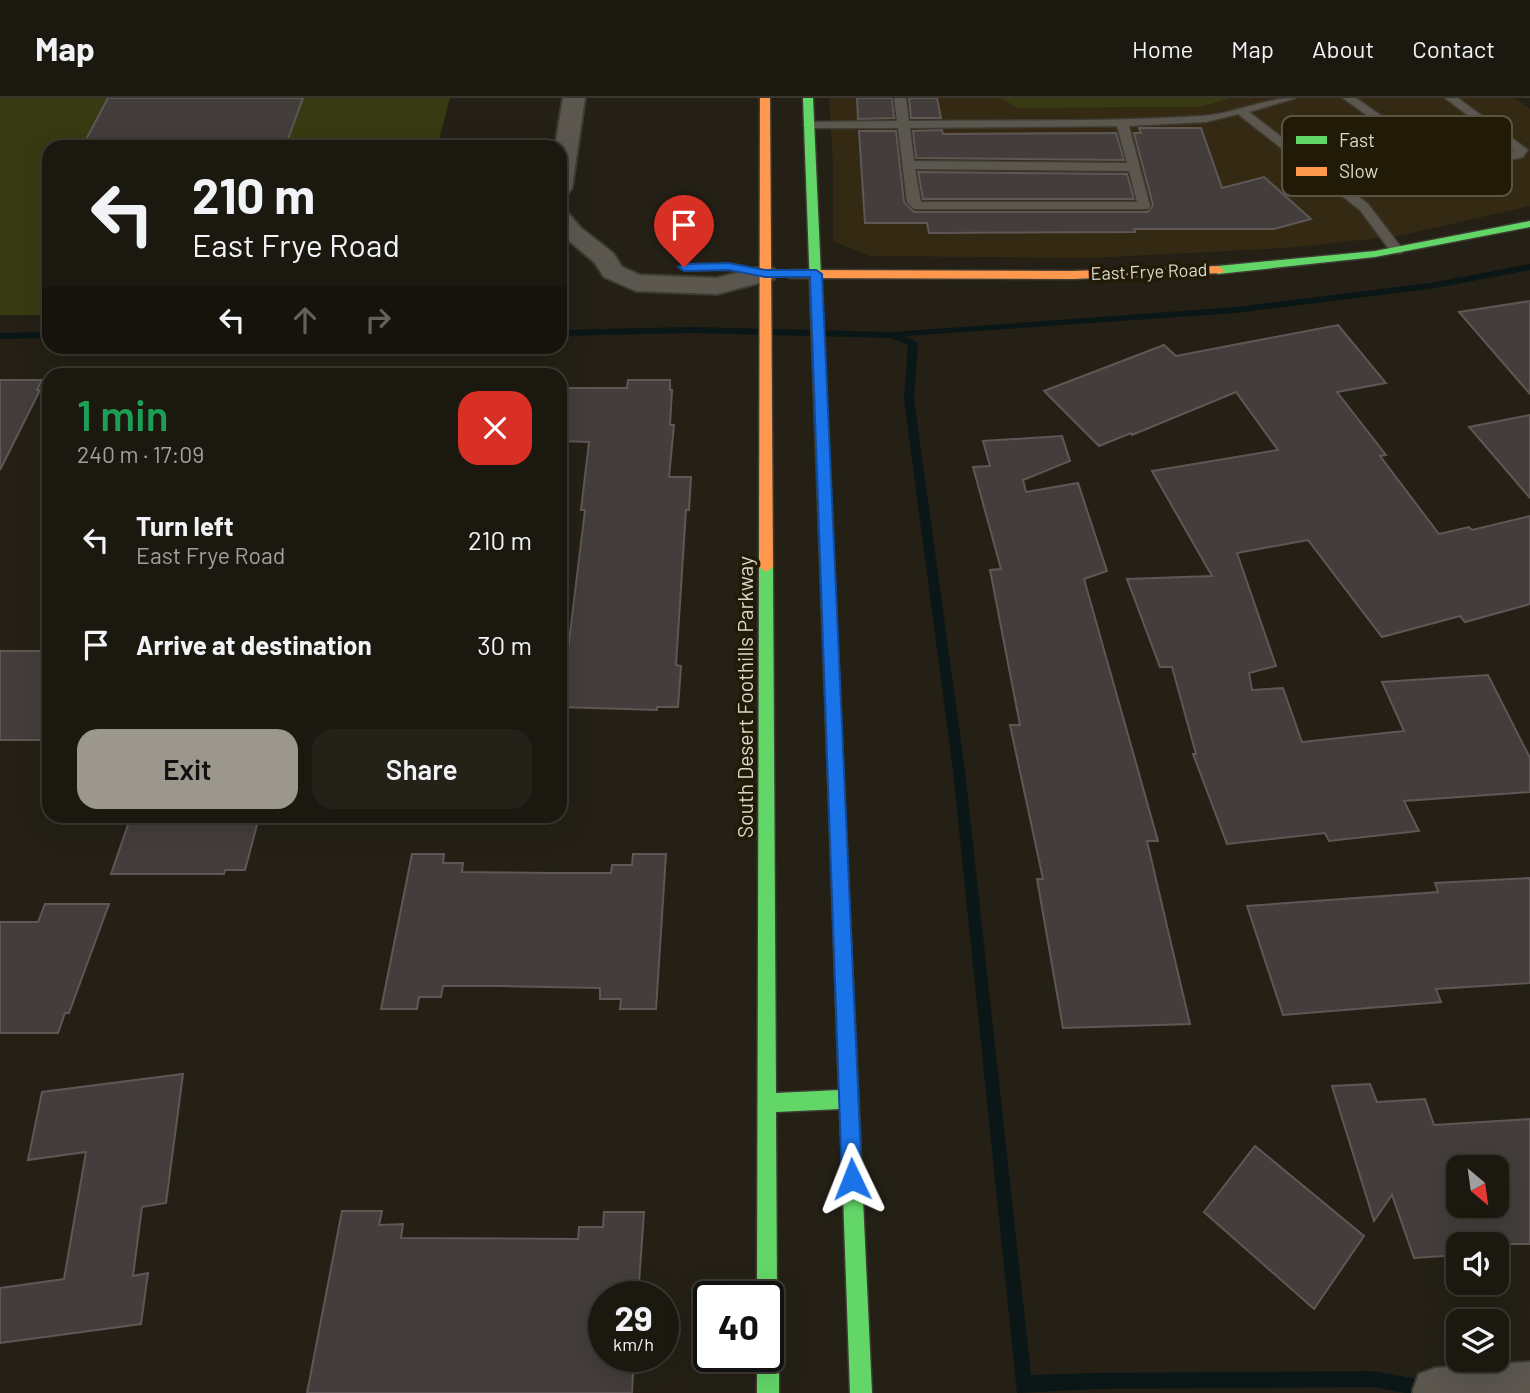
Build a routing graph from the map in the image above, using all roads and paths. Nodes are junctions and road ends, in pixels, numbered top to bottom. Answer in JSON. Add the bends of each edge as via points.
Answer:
{"nodes":[{"id":1,"x":574,"y":98,"type":"edge"},
{"id":2,"x":765,"y":98,"type":"edge"},
{"id":3,"x":808,"y":98,"type":"edge"},
{"id":4,"x":900,"y":98,"type":"edge"},
{"id":5,"x":1290,"y":98,"type":"edge"},
{"id":6,"x":1349,"y":98,"type":"edge"},
{"id":7,"x":1451,"y":98,"type":"edge"},
{"id":8,"x":1241,"y":111,"type":"junction"},
{"id":9,"x":1374,"y":116,"type":"edge"},
{"id":10,"x":1477,"y":116,"type":"edge"},
{"id":11,"x":1122,"y":123,"type":"junction"},
{"id":12,"x":903,"y":124,"type":"junction"},
{"id":13,"x":809,"y":125,"type":"junction"},
{"id":14,"x":1512,"y":140,"type":"edge"},
{"id":15,"x":567,"y":143,"type":"edge"},
{"id":16,"x":1282,"y":143,"type":"edge"},
{"id":17,"x":1512,"y":156,"type":"edge"},
{"id":18,"x":908,"y":165,"type":"junction"},
{"id":19,"x":1134,"y":167,"type":"junction"},
{"id":20,"x":1350,"y":196,"type":"edge"},
{"id":21,"x":1530,"y":224,"type":"edge"},
{"id":22,"x":567,"y":226,"type":"edge"},
{"id":23,"x":1397,"y":250,"type":"junction"},
{"id":24,"x":765,"y":274,"type":"junction"},
{"id":25,"x":816,"y":274,"type":"junction"},
{"id":26,"x":849,"y":1099,"type":"junction"},
{"id":27,"x":766,"y":1103,"type":"junction"},
{"id":28,"x":767,"y":1281,"type":"edge"},
{"id":29,"x":768,"y":1372,"type":"edge"},
{"id":30,"x":1530,"y":1384,"type":"edge"},
{"id":31,"x":1436,"y":1392,"type":"edge"},
{"id":32,"x":768,"y":1393,"type":"edge"},
{"id":33,"x":861,"y":1393,"type":"edge"}],
"edges":[{"from":1,"to":15,"type":"street"},
{"from":2,"to":24,"type":"street","name":"South Desert Foothills Parkway"},
{"from":3,"to":13,"type":"street"},
{"from":4,"to":12,"type":"lane"},
{"from":5,"to":8,"type":"lane"},
{"from":6,"to":9,"type":"lane"},
{"from":7,"to":10,"type":"lane"},
{"from":8,"to":11,"type":"lane","via":[[1206,119]]},
{"from":8,"to":16,"type":"lane"},
{"from":11,"to":12,"type":"lane"},
{"from":11,"to":19,"type":"lane"},
{"from":12,"to":13,"type":"lane"},
{"from":12,"to":18,"type":"lane"},
{"from":13,"to":25,"type":"street"},
{"from":14,"to":17,"type":"lane","via":[[1522,150]]},
{"from":18,"to":19,"type":"lane"},
{"from":18,"to":19,"type":"lane","via":[[913,202],[926,206],[1138,208],[1144,202]]},
{"from":20,"to":23,"type":"lane"},
{"from":21,"to":23,"type":"street","name":"East Frye Road"},
{"from":22,"to":24,"type":"street","name":"East Frye Road","via":[[604,258],[613,272],[636,283],[661,276],[717,286]]},
{"from":23,"to":25,"type":"street","name":"East Frye Road","via":[[1219,269]]},
{"from":24,"to":25,"type":"street","name":"East Frye Road"},
{"from":24,"to":27,"type":"street","name":"South Desert Foothills Parkway"},
{"from":25,"to":26,"type":"street"},
{"from":26,"to":27,"type":"street"},
{"from":26,"to":33,"type":"street"},
{"from":27,"to":28,"type":"street","name":"South Desert Foothills Parkway"},
{"from":29,"to":32,"type":"street"},
{"from":30,"to":31,"type":"street"}]}
